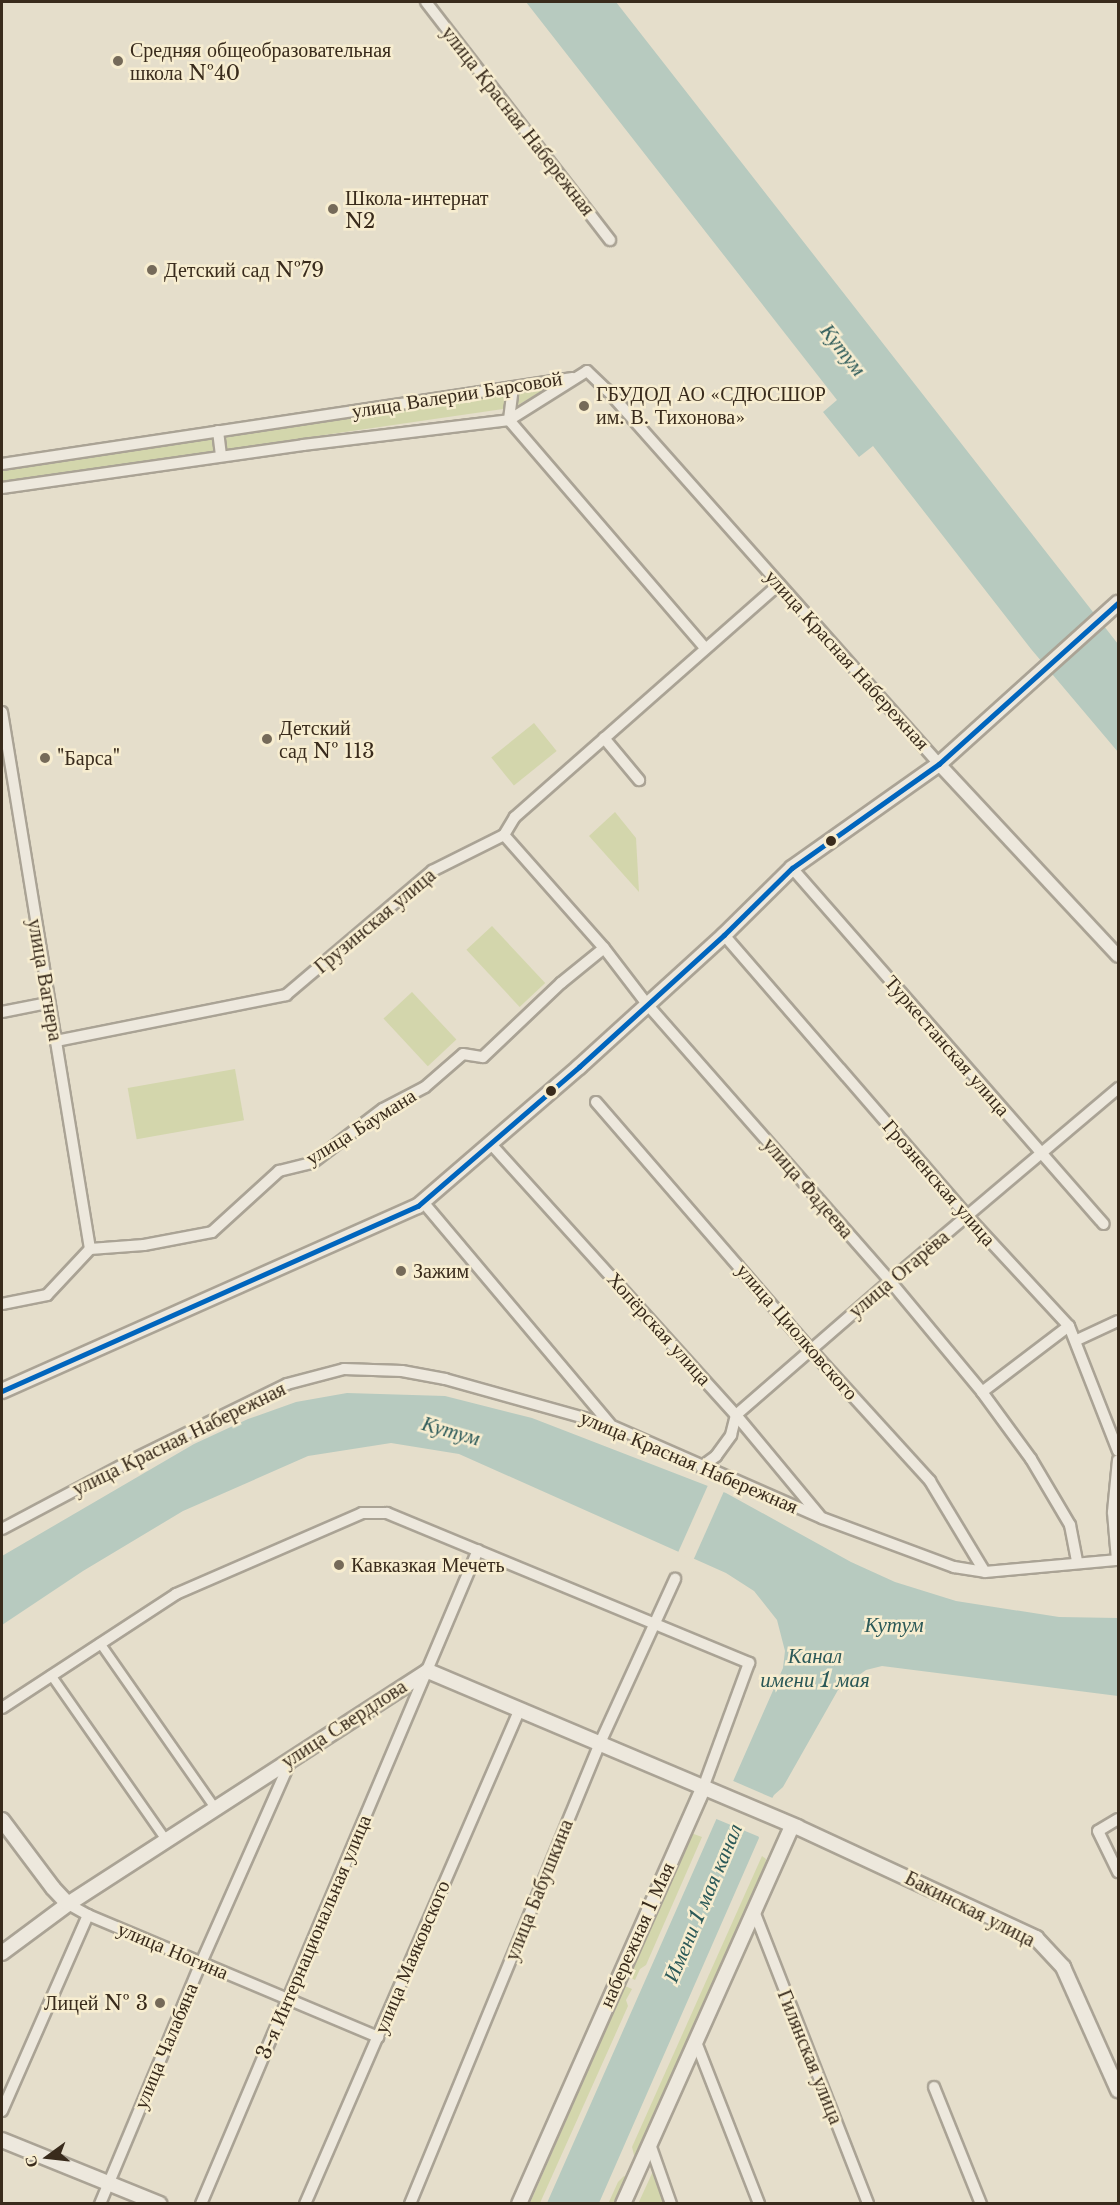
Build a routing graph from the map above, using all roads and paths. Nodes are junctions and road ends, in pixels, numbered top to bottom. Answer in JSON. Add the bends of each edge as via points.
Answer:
{"nodes":[{"id":1,"x":426,"y":2,"type":"edge"},
{"id":2,"x":610,"y":240,"type":"dead end"},
{"id":3,"x":576,"y":377,"type":"junction"},
{"id":4,"x":513,"y":387,"type":"junction"},
{"id":5,"x":509,"y":420,"type":"junction"},
{"id":6,"x":218,"y":431,"type":"junction"},
{"id":7,"x":221,"y":456,"type":"junction"},
{"id":8,"x":2,"y":464,"type":"edge"},
{"id":9,"x":2,"y":488,"type":"edge"},
{"id":10,"x":779,"y":584,"type":"junction"},
{"id":11,"x":1119,"y":603,"type":"edge"},
{"id":12,"x":705,"y":648,"type":"junction"},
{"id":13,"x":2,"y":712,"type":"edge"},
{"id":14,"x":604,"y":738,"type":"junction"},
{"id":15,"x":939,"y":764,"type":"junction"},
{"id":16,"x":639,"y":780,"type":"dead end"},
{"id":17,"x":504,"y":835,"type":"junction"},
{"id":18,"x":792,"y":868,"type":"junction"},
{"id":19,"x":723,"y":935,"type":"junction"},
{"id":20,"x":604,"y":948,"type":"junction"},
{"id":21,"x":1119,"y":957,"type":"edge"},
{"id":22,"x":48,"y":1003,"type":"junction"},
{"id":23,"x":646,"y":1003,"type":"junction"},
{"id":24,"x":2,"y":1012,"type":"edge"},
{"id":25,"x":56,"y":1041,"type":"junction"},
{"id":26,"x":1119,"y":1088,"type":"edge"},
{"id":27,"x":596,"y":1102,"type":"dead end"},
{"id":28,"x":491,"y":1144,"type":"junction"},
{"id":29,"x":1041,"y":1154,"type":"junction"},
{"id":30,"x":423,"y":1202,"type":"junction"},
{"id":31,"x":967,"y":1216,"type":"junction"},
{"id":32,"x":1104,"y":1224,"type":"dead end"},
{"id":33,"x":90,"y":1249,"type":"junction"},
{"id":34,"x":890,"y":1281,"type":"junction"},
{"id":35,"x":2,"y":1304,"type":"edge"},
{"id":36,"x":1119,"y":1321,"type":"edge"},
{"id":37,"x":1069,"y":1326,"type":"junction"},
{"id":38,"x":1077,"y":1340,"type":"junction"},
{"id":39,"x":811,"y":1350,"type":"junction"},
{"id":40,"x":2,"y":1391,"type":"edge"},
{"id":41,"x":982,"y":1392,"type":"junction"},
{"id":42,"x":736,"y":1415,"type":"junction"},
{"id":43,"x":610,"y":1425,"type":"junction"},
{"id":44,"x":1119,"y":1451,"type":"edge"},
{"id":45,"x":1119,"y":1460,"type":"edge"},
{"id":46,"x":701,"y":1467,"type":"junction"},
{"id":47,"x":822,"y":1518,"type":"junction"},
{"id":48,"x":2,"y":1528,"type":"edge"},
{"id":49,"x":478,"y":1550,"type":"junction"},
{"id":50,"x":1118,"y":1560,"type":"edge"},
{"id":51,"x":1077,"y":1562,"type":"junction"},
{"id":52,"x":985,"y":1572,"type":"junction"},
{"id":53,"x":675,"y":1579,"type":"dead end"},
{"id":54,"x":656,"y":1623,"type":"junction"},
{"id":55,"x":100,"y":1643,"type":"junction"},
{"id":56,"x":428,"y":1671,"type":"junction"},
{"id":57,"x":51,"y":1675,"type":"junction"},
{"id":58,"x":2,"y":1708,"type":"edge"},
{"id":59,"x":519,"y":1711,"type":"junction"},
{"id":60,"x":599,"y":1745,"type":"junction"},
{"id":61,"x":292,"y":1757,"type":"junction"},
{"id":62,"x":709,"y":1791,"type":"junction"},
{"id":63,"x":214,"y":1808,"type":"junction"},
{"id":64,"x":1119,"y":1819,"type":"edge"},
{"id":65,"x":2,"y":1820,"type":"edge"},
{"id":66,"x":786,"y":1824,"type":"junction"},
{"id":67,"x":166,"y":1840,"type":"junction"},
{"id":68,"x":1119,"y":1872,"type":"edge"},
{"id":69,"x":68,"y":1904,"type":"junction"},
{"id":70,"x":754,"y":1911,"type":"junction"},
{"id":71,"x":88,"y":1915,"type":"junction"},
{"id":72,"x":2,"y":1953,"type":"edge"},
{"id":73,"x":201,"y":1963,"type":"junction"},
{"id":74,"x":287,"y":1999,"type":"junction"},
{"id":75,"x":378,"y":2037,"type":"junction"},
{"id":76,"x":696,"y":2042,"type":"junction"},
{"id":77,"x":934,"y":2087,"type":"dead end"},
{"id":78,"x":1119,"y":2090,"type":"edge"},
{"id":79,"x":2,"y":2110,"type":"edge"},
{"id":80,"x":2,"y":2140,"type":"edge"},
{"id":81,"x":650,"y":2144,"type":"junction"},
{"id":82,"x":109,"y":2182,"type":"junction"},
{"id":83,"x":100,"y":2204,"type":"edge"},
{"id":84,"x":160,"y":2204,"type":"edge"},
{"id":85,"x":201,"y":2204,"type":"edge"},
{"id":86,"x":305,"y":2204,"type":"edge"},
{"id":87,"x":410,"y":2204,"type":"edge"},
{"id":88,"x":519,"y":2204,"type":"edge"},
{"id":89,"x":623,"y":2204,"type":"edge"},
{"id":90,"x":671,"y":2204,"type":"edge"},
{"id":91,"x":759,"y":2204,"type":"edge"},
{"id":92,"x":868,"y":2204,"type":"edge"},
{"id":93,"x":981,"y":2204,"type":"edge"}],
"edges":[{"from":1,"to":2,"type":"street","name":"улица Красная Набережная"},
{"from":3,"to":4,"type":"street","name":"улица Валерии Барсовой"},
{"from":3,"to":5,"type":"street","name":"улица Валерии Барсовой"},
{"from":3,"to":10,"type":"street","name":"улица Красная Набережная","via":[[587,371],[607,390]]},
{"from":4,"to":5,"type":"street"},
{"from":4,"to":6,"type":"street","name":"улица Валерии Барсовой"},
{"from":5,"to":7,"type":"street","name":"улица Валерии Барсовой"},
{"from":5,"to":12,"type":"street"},
{"from":6,"to":7,"type":"street"},
{"from":6,"to":8,"type":"street","name":"улица Валерии Барсовой"},
{"from":7,"to":9,"type":"street","name":"улица Валерии Барсовой"},
{"from":10,"to":12,"type":"street","name":"Грузинская улица"},
{"from":10,"to":15,"type":"street","name":"улица Красная Набережная"},
{"from":11,"to":15,"type":"main road"},
{"from":12,"to":14,"type":"street","name":"Грузинская улица"},
{"from":13,"to":22,"type":"street","name":"улица Вагнера"},
{"from":14,"to":16,"type":"street"},
{"from":14,"to":17,"type":"street","name":"Грузинская улица","via":[[515,817]]},
{"from":15,"to":18,"type":"main road"},
{"from":15,"to":21,"type":"street","name":"улица Красная Набережная"},
{"from":17,"to":20,"type":"street","name":"улица Фадеева"},
{"from":17,"to":25,"type":"street","name":"Грузинская улица","via":[[432,871],[286,995]]},
{"from":18,"to":19,"type":"main road"},
{"from":18,"to":29,"type":"street","name":"Туркестанская улица"},
{"from":19,"to":23,"type":"main road"},
{"from":19,"to":31,"type":"street","name":"Грозненская улица"},
{"from":20,"to":23,"type":"street","name":"улица Фадеева"},
{"from":20,"to":33,"type":"street","name":"улица Баумана","via":[[483,1057],[462,1054],[425,1087],[383,1109],[312,1162],[279,1171],[212,1232],[144,1245]]},
{"from":22,"to":24,"type":"street"},
{"from":22,"to":25,"type":"street","name":"улица Вагнера"},
{"from":23,"to":28,"type":"main road"},
{"from":23,"to":34,"type":"street","name":"улица Фадеева"},
{"from":25,"to":33,"type":"street","name":"улица Вагнера"},
{"from":26,"to":29,"type":"street","name":"улица Огарёва"},
{"from":27,"to":39,"type":"street","name":"улица Циолковского"},
{"from":28,"to":30,"type":"main road"},
{"from":28,"to":42,"type":"street","name":"Хопёрская улица"},
{"from":29,"to":31,"type":"street","name":"улица Огарёва"},
{"from":29,"to":32,"type":"street","name":"Туркестанская улица"},
{"from":30,"to":40,"type":"main road"},
{"from":30,"to":43,"type":"street"},
{"from":31,"to":34,"type":"street","name":"улица Огарёва"},
{"from":31,"to":37,"type":"street","name":"Грозненская улица"},
{"from":33,"to":35,"type":"street","via":[[47,1295]]},
{"from":34,"to":39,"type":"street","name":"улица Огарёва"},
{"from":34,"to":41,"type":"street","name":"улица Фадеева"},
{"from":36,"to":38,"type":"street"},
{"from":37,"to":38,"type":"street","name":"Грозненская улица"},
{"from":37,"to":41,"type":"street"},
{"from":38,"to":44,"type":"street","name":"Грозненская улица"},
{"from":39,"to":42,"type":"street","name":"улица Огарёва"},
{"from":39,"to":52,"type":"street","name":"улица Циолковского","via":[[930,1481]]},
{"from":41,"to":51,"type":"street","name":"улица Фадеева","via":[[1031,1459],[1070,1525]]},
{"from":42,"to":46,"type":"street","via":[[731,1435],[716,1456]]},
{"from":42,"to":47,"type":"street","name":"Хопёрская улица"},
{"from":43,"to":46,"type":"street","name":"улица Красная Набережная"},
{"from":43,"to":48,"type":"street","name":"улица Красная Набережная","via":[[445,1379],[402,1371],[344,1369],[287,1384]]},
{"from":45,"to":50,"type":"street","via":[[1113,1512]]},
{"from":46,"to":47,"type":"street","name":"улица Красная Набережная"},
{"from":47,"to":52,"type":"street","name":"улица Красная Набережная","via":[[954,1567]]},
{"from":49,"to":54,"type":"street"},
{"from":49,"to":55,"type":"street","via":[[387,1513],[362,1513],[176,1594]]},
{"from":49,"to":56,"type":"street","name":"3-я Интернациональная улица"},
{"from":50,"to":51,"type":"street","name":"улица Красная Набережная"},
{"from":51,"to":52,"type":"street","name":"улица Красная Набережная"},
{"from":53,"to":54,"type":"street","name":"улица Бабушкина"},
{"from":54,"to":60,"type":"street","name":"улица Бабушкина"},
{"from":54,"to":62,"type":"street","name":"набережная 1 Мая","via":[[749,1663]]},
{"from":55,"to":57,"type":"street"},
{"from":55,"to":63,"type":"street"},
{"from":56,"to":59,"type":"main road","name":"улица Свердлова"},
{"from":56,"to":61,"type":"main road","name":"улица Свердлова"},
{"from":56,"to":74,"type":"street","name":"3-я Интернациональная улица"},
{"from":57,"to":58,"type":"street"},
{"from":57,"to":67,"type":"street"},
{"from":59,"to":60,"type":"main road","name":"улица Свердлова"},
{"from":59,"to":75,"type":"street","name":"улица Маяковского"},
{"from":60,"to":62,"type":"main road","name":"улица Свердлова"},
{"from":60,"to":87,"type":"street","name":"улица Бабушкина"},
{"from":61,"to":63,"type":"main road","name":"улица Свердлова"},
{"from":61,"to":73,"type":"street","name":"улица Чалабяна"},
{"from":62,"to":66,"type":"main road","name":"Бакинская улица"},
{"from":62,"to":88,"type":"main road","name":"набережная 1 Мая"},
{"from":63,"to":67,"type":"main road","name":"улица Свердлова"},
{"from":64,"to":68,"type":"street","via":[[1098,1831]]},
{"from":65,"to":69,"type":"main road","name":"улица Ногина"},
{"from":66,"to":70,"type":"main road"},
{"from":66,"to":78,"type":"main road","name":"Бакинская улица","via":[[1036,1938],[1063,1967]]},
{"from":67,"to":69,"type":"main road","name":"улица Свердлова"},
{"from":69,"to":71,"type":"street","name":"улица Ногина"},
{"from":69,"to":72,"type":"main road","name":"улица Свердлова"},
{"from":70,"to":76,"type":"main road"},
{"from":70,"to":92,"type":"street","name":"Гилянская улица"},
{"from":71,"to":73,"type":"street","name":"улица Ногина"},
{"from":71,"to":79,"type":"street"},
{"from":73,"to":74,"type":"street","name":"улица Ногина"},
{"from":73,"to":82,"type":"street","name":"улица Чалабяна"},
{"from":74,"to":75,"type":"street","name":"улица Ногина"},
{"from":74,"to":85,"type":"street","name":"3-я Интернациональная улица"},
{"from":75,"to":86,"type":"street","name":"улица Маяковского"},
{"from":76,"to":81,"type":"main road"},
{"from":76,"to":91,"type":"street"},
{"from":77,"to":93,"type":"street"},
{"from":80,"to":82,"type":"main road"},
{"from":81,"to":89,"type":"main road"},
{"from":81,"to":90,"type":"street"},
{"from":82,"to":83,"type":"street","name":"улица Чалабяна"},
{"from":82,"to":84,"type":"main road"}]}
